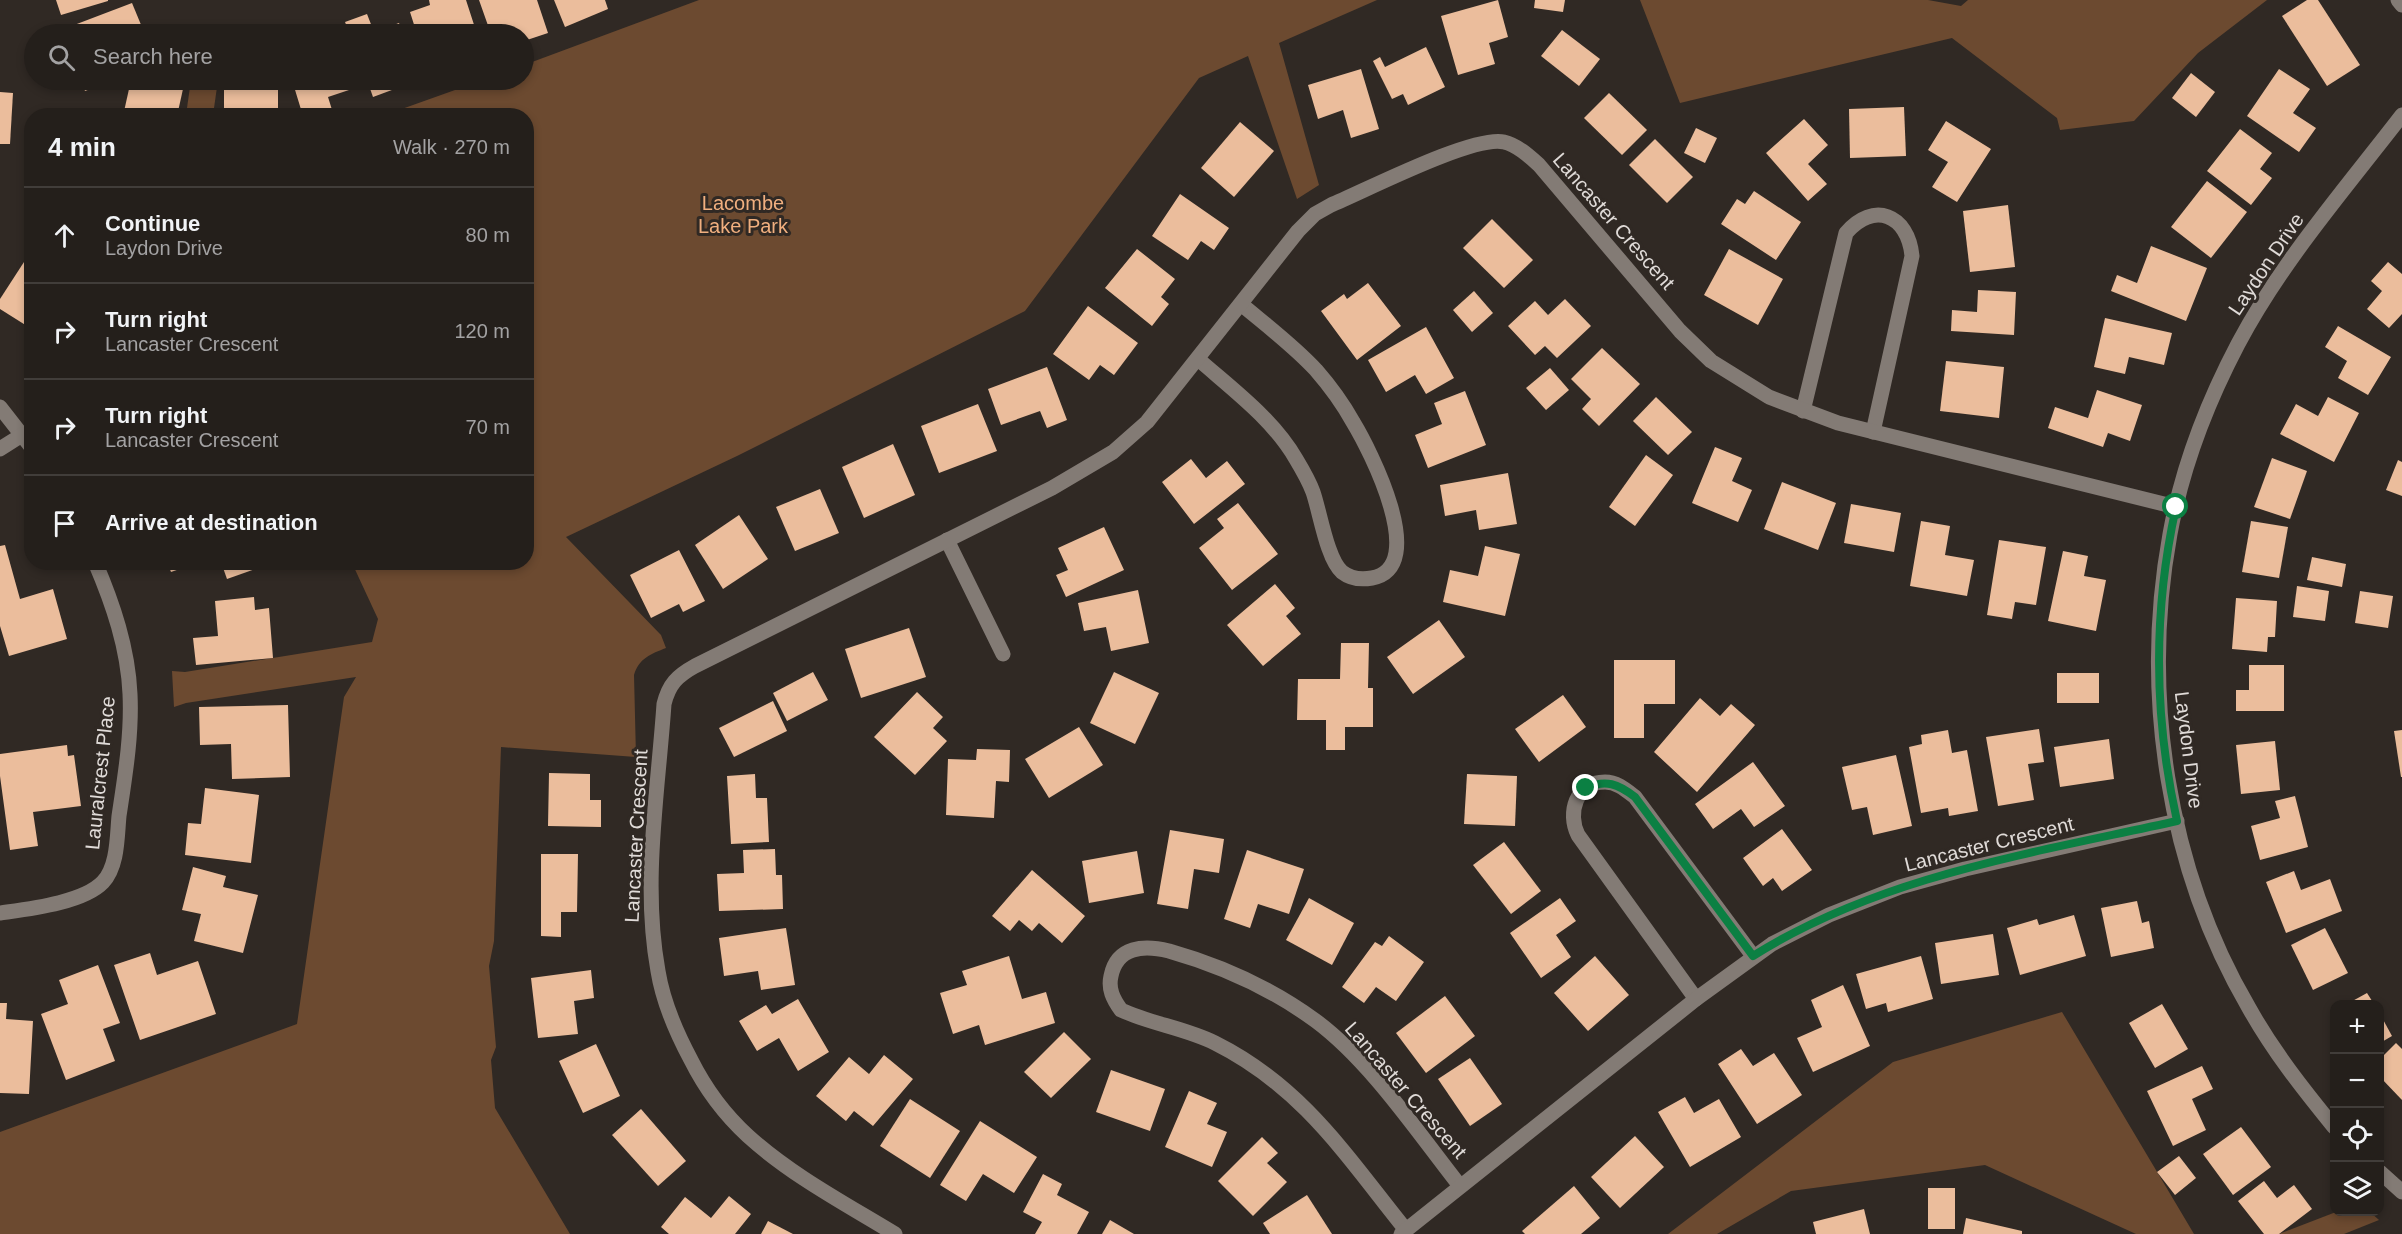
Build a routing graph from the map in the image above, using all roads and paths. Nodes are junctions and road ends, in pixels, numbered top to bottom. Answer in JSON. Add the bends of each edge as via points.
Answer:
{"nodes":[{"id":1,"x":2398,"y":0,"type":"edge"},
{"id":2,"x":2402,"y":5,"type":"edge"},
{"id":3,"x":2402,"y":115,"type":"edge"},
{"id":4,"x":1241,"y":304,"type":"junction"},
{"id":5,"x":1198,"y":359,"type":"junction"},
{"id":6,"x":0,"y":407,"type":"edge"},
{"id":7,"x":1803,"y":411,"type":"junction"},
{"id":8,"x":1873,"y":432,"type":"junction"},
{"id":9,"x":21,"y":435,"type":"junction"},
{"id":10,"x":24,"y":439,"type":"edge"},
{"id":11,"x":0,"y":449,"type":"edge"},
{"id":12,"x":2176,"y":507,"type":"junction"},
{"id":13,"x":947,"y":540,"type":"junction"},
{"id":14,"x":98,"y":570,"type":"edge"},
{"id":15,"x":1003,"y":654,"type":"dead end"},
{"id":16,"x":2177,"y":821,"type":"junction"},
{"id":17,"x":0,"y":914,"type":"edge"},
{"id":18,"x":1753,"y":956,"type":"junction"},
{"id":19,"x":1696,"y":999,"type":"junction"},
{"id":20,"x":2330,"y":1121,"type":"edge"},
{"id":21,"x":2384,"y":1176,"type":"edge"},
{"id":22,"x":1460,"y":1186,"type":"junction"},
{"id":23,"x":2402,"y":1192,"type":"edge"},
{"id":24,"x":1403,"y":1232,"type":"edge"},
{"id":25,"x":894,"y":1234,"type":"edge"}],
"edges":[{"from":1,"to":2,"type":"street"},
{"from":3,"to":12,"type":"street","name":"Laydon Drive","via":[[2294,256],[2248,326],[2202,425]]},
{"from":4,"to":5,"type":"street","name":"Lancaster Crescent"},
{"from":4,"to":5,"type":"street","via":[[1316,370],[1354,422],[1381,478],[1394,519],[1398,542],[1396,557],[1388,570],[1374,578],[1356,579],[1341,571],[1332,557],[1312,489],[1295,457],[1257,411]]},
{"from":4,"to":7,"type":"street","name":"Lancaster Crescent","via":[[1316,214],[1463,147],[1504,142],[1539,165],[1680,331],[1711,361],[1769,397]]},
{"from":5,"to":13,"type":"street","name":"Lancaster Crescent","via":[[1147,422],[1113,453]]},
{"from":6,"to":9,"type":"street"},
{"from":7,"to":8,"type":"street","name":"Lancaster Crescent"},
{"from":7,"to":8,"type":"street","via":[[1846,233],[1857,220],[1891,218],[1910,239],[1912,256]]},
{"from":8,"to":12,"type":"street","name":"Lancaster Crescent"},
{"from":9,"to":10,"type":"street"},
{"from":9,"to":11,"type":"street"},
{"from":12,"to":16,"type":"street","name":"Laydon Drive","via":[[2163,584],[2159,681],[2166,760]]},
{"from":13,"to":15,"type":"street"},
{"from":13,"to":25,"type":"street","name":"Lancaster Crescent","via":[[682,674],[669,687],[663,715],[651,893],[658,972],[679,1037],[717,1102],[746,1134],[796,1174]]},
{"from":14,"to":17,"type":"street","name":"Lauralcrest Place","via":[[119,627],[130,694],[129,740],[113,862],[103,882],[89,892]]},
{"from":16,"to":18,"type":"street","name":"Lancaster Crescent","via":[[1900,887],[1828,915]]},
{"from":16,"to":20,"type":"street","name":"Laydon Drive","via":[[2196,891],[2224,960],[2275,1051]]},
{"from":18,"to":19,"type":"street","name":"Lancaster Crescent"},
{"from":18,"to":19,"type":"street","via":[[1635,797],[1607,782],[1586,788],[1579,794],[1572,813],[1578,835]]},
{"from":19,"to":22,"type":"street","name":"Lancaster Crescent"},
{"from":21,"to":23,"type":"street"},
{"from":22,"to":24,"type":"street","name":"Lancaster Crescent"},
{"from":22,"to":24,"type":"street","name":"Lancaster Crescent","via":[[1349,1051],[1286,1000],[1225,969],[1159,949],[1136,948],[1119,958],[1110,981],[1111,993],[1121,1010],[1214,1042],[1275,1080],[1321,1124]]}]}
